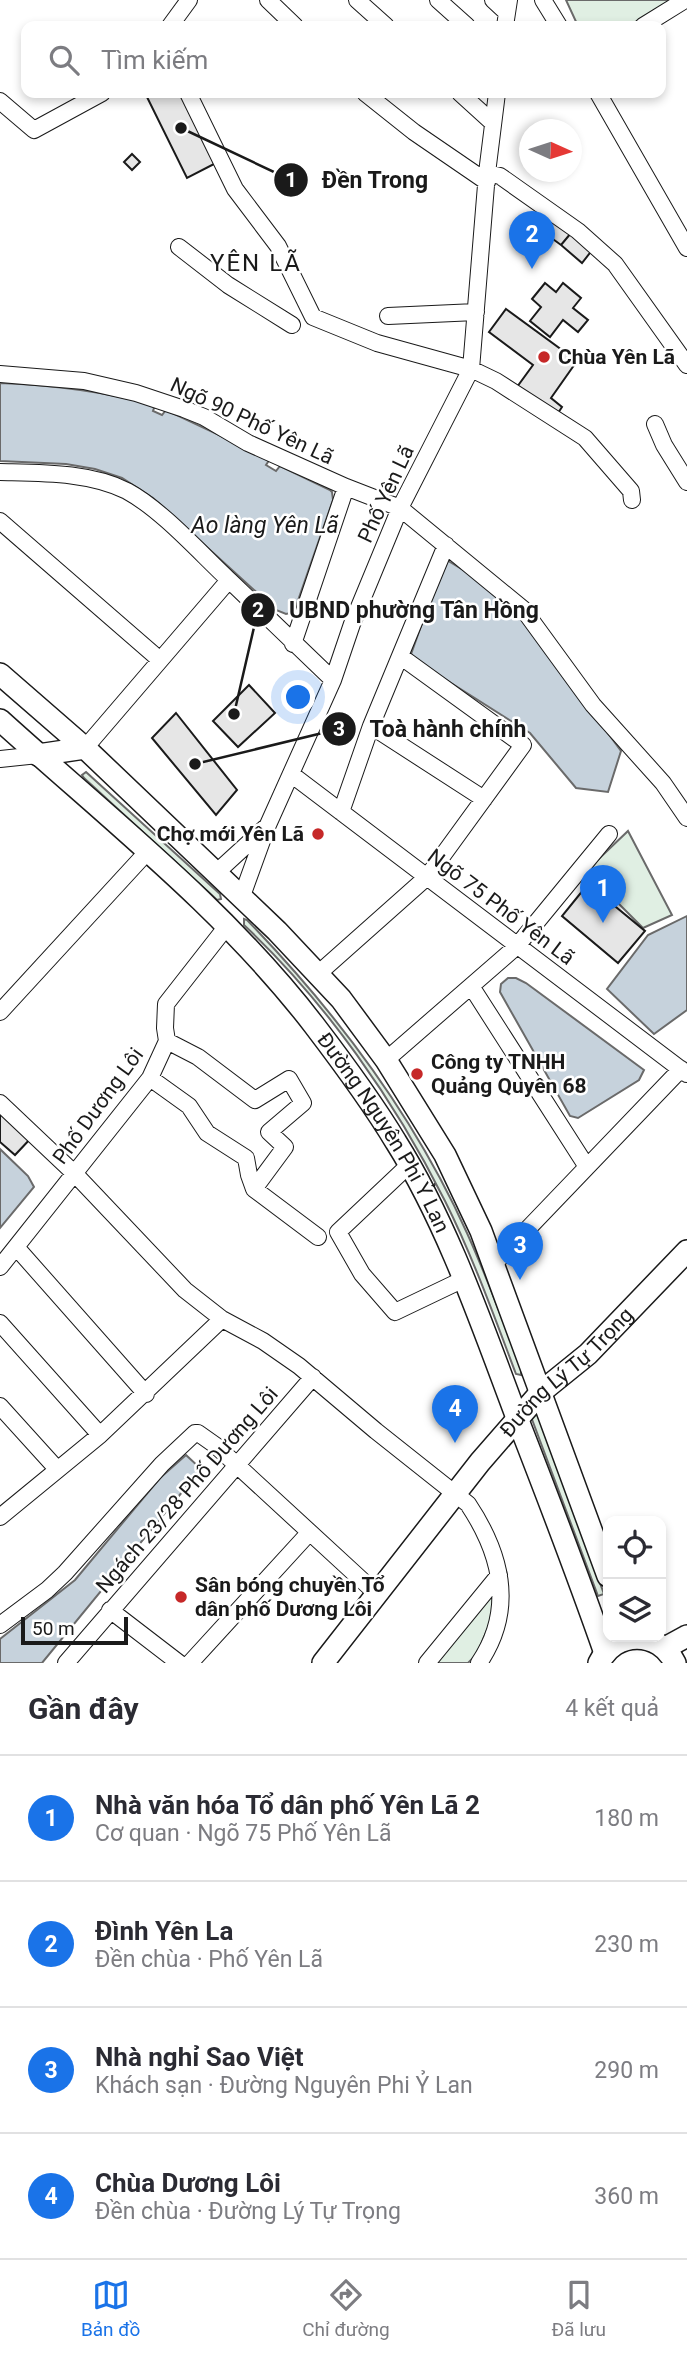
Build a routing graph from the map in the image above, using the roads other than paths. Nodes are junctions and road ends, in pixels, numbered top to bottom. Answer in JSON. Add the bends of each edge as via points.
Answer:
{"nodes":[{"id":1,"x":189,"y":0,"type":"edge"},
{"id":2,"x":268,"y":0,"type":"edge"},
{"id":3,"x":357,"y":0,"type":"edge"},
{"id":4,"x":438,"y":0,"type":"edge"},
{"id":5,"x":493,"y":0,"type":"edge"},
{"id":6,"x":543,"y":0,"type":"edge"},
{"id":7,"x":684,"y":7,"type":"edge"},
{"id":8,"x":507,"y":13,"type":"edge"},
{"id":9,"x":174,"y":21,"type":"edge"},
{"id":10,"x":290,"y":21,"type":"edge"},
{"id":11,"x":380,"y":21,"type":"edge"},
{"id":12,"x":461,"y":21,"type":"edge"},
{"id":13,"x":556,"y":21,"type":"edge"},
{"id":14,"x":654,"y":21,"type":"edge"},
{"id":15,"x":93,"y":98,"type":"edge"},
{"id":16,"x":190,"y":98,"type":"edge"},
{"id":17,"x":371,"y":98,"type":"edge"},
{"id":18,"x":466,"y":98,"type":"edge"},
{"id":19,"x":496,"y":98,"type":"edge"},
{"id":20,"x":601,"y":98,"type":"edge"},
{"id":21,"x":0,"y":101,"type":"edge"},
{"id":22,"x":493,"y":123,"type":"junction"},
{"id":23,"x":487,"y":177,"type":"junction"},
{"id":24,"x":686,"y":244,"type":"edge"},
{"id":25,"x":179,"y":247,"type":"dead end"},
{"id":26,"x":476,"y":312,"type":"junction"},
{"id":27,"x":388,"y":316,"type":"dead end"},
{"id":28,"x":292,"y":325,"type":"dead end"},
{"id":29,"x":687,"y":365,"type":"edge"},
{"id":30,"x":471,"y":369,"type":"junction"},
{"id":31,"x":0,"y":374,"type":"edge"},
{"id":32,"x":655,"y":424,"type":"dead end"},
{"id":33,"x":0,"y":472,"type":"edge"},
{"id":34,"x":687,"y":482,"type":"edge"},
{"id":35,"x":346,"y":487,"type":"junction"},
{"id":36,"x":632,"y":500,"type":"dead end"},
{"id":37,"x":400,"y":508,"type":"junction"},
{"id":38,"x":0,"y":521,"type":"edge"},
{"id":39,"x":446,"y":545,"type":"junction"},
{"id":40,"x":229,"y":580,"type":"junction"},
{"id":41,"x":293,"y":644,"type":"junction"},
{"id":42,"x":400,"y":656,"type":"junction"},
{"id":43,"x":160,"y":660,"type":"junction"},
{"id":44,"x":0,"y":674,"type":"edge"},
{"id":45,"x":333,"y":680,"type":"junction"},
{"id":46,"x":0,"y":720,"type":"edge"},
{"id":47,"x":371,"y":726,"type":"junction"},
{"id":48,"x":85,"y":748,"type":"junction"},
{"id":49,"x":38,"y":755,"type":"junction"},
{"id":50,"x":0,"y":759,"type":"edge"},
{"id":51,"x":291,"y":774,"type":"junction"},
{"id":52,"x":484,"y":799,"type":"junction"},
{"id":53,"x":341,"y":812,"type":"junction"},
{"id":54,"x":687,"y":818,"type":"edge"},
{"id":55,"x":267,"y":827,"type":"junction"},
{"id":56,"x":609,"y":834,"type":"dead end"},
{"id":57,"x":148,"y":850,"type":"junction"},
{"id":58,"x":217,"y":872,"type":"junction"},
{"id":59,"x":427,"y":877,"type":"junction"},
{"id":60,"x":242,"y":896,"type":"junction"},
{"id":61,"x":227,"y":926,"type":"junction"},
{"id":62,"x":517,"y":946,"type":"junction"},
{"id":63,"x":319,"y":973,"type":"junction"},
{"id":64,"x":471,"y":986,"type":"junction"},
{"id":65,"x":0,"y":1012,"type":"edge"},
{"id":66,"x":167,"y":1041,"type":"junction"},
{"id":67,"x":386,"y":1060,"type":"junction"},
{"id":68,"x":684,"y":1072,"type":"edge"},
{"id":69,"x":150,"y":1077,"type":"junction"},
{"id":70,"x":0,"y":1103,"type":"edge"},
{"id":71,"x":409,"y":1166,"type":"junction"},
{"id":72,"x":587,"y":1167,"type":"junction"},
{"id":73,"x":75,"y":1174,"type":"junction"},
{"id":74,"x":254,"y":1189,"type":"junction"},
{"id":75,"x":318,"y":1237,"type":"dead end"},
{"id":76,"x":16,"y":1247,"type":"junction"},
{"id":77,"x":687,"y":1251,"type":"edge"},
{"id":78,"x":494,"y":1264,"type":"junction"},
{"id":79,"x":0,"y":1267,"type":"edge"},
{"id":80,"x":464,"y":1279,"type":"junction"},
{"id":81,"x":222,"y":1319,"type":"junction"},
{"id":82,"x":0,"y":1323,"type":"edge"},
{"id":83,"x":313,"y":1377,"type":"junction"},
{"id":84,"x":541,"y":1392,"type":"junction"},
{"id":85,"x":146,"y":1394,"type":"junction"},
{"id":86,"x":0,"y":1406,"type":"edge"},
{"id":87,"x":517,"y":1418,"type":"junction"},
{"id":88,"x":100,"y":1436,"type":"junction"},
{"id":89,"x":236,"y":1465,"type":"junction"},
{"id":90,"x":57,"y":1469,"type":"junction"},
{"id":91,"x":456,"y":1493,"type":"junction"},
{"id":92,"x":0,"y":1517,"type":"edge"},
{"id":93,"x":309,"y":1533,"type":"junction"},
{"id":94,"x":603,"y":1562,"type":"edge"},
{"id":95,"x":499,"y":1575,"type":"junction"},
{"id":96,"x":378,"y":1595,"type":"junction"},
{"id":97,"x":110,"y":1610,"type":"junction"},
{"id":98,"x":0,"y":1625,"type":"edge"},
{"id":99,"x":687,"y":1636,"type":"edge"},
{"id":100,"x":619,"y":1642,"type":"edge"},
{"id":101,"x":653,"y":1642,"type":"edge"},
{"id":102,"x":670,"y":1656,"type":"edge"},
{"id":103,"x":602,"y":1658,"type":"edge"},
{"id":104,"x":66,"y":1663,"type":"edge"},
{"id":105,"x":179,"y":1663,"type":"edge"},
{"id":106,"x":190,"y":1663,"type":"edge"},
{"id":107,"x":323,"y":1663,"type":"edge"},
{"id":108,"x":427,"y":1663,"type":"edge"},
{"id":109,"x":479,"y":1663,"type":"edge"}],
"edges":[{"from":1,"to":9,"type":"street"},
{"from":2,"to":10,"type":"street"},
{"from":3,"to":11,"type":"street"},
{"from":4,"to":12,"type":"street"},
{"from":5,"to":8,"type":"street"},
{"from":6,"to":13,"type":"street"},
{"from":7,"to":14,"type":"street"},
{"from":15,"to":21,"type":"street","via":[[34,130]]},
{"from":16,"to":30,"type":"street","via":[[235,189],[278,246],[313,317],[377,343]]},
{"from":17,"to":23,"type":"street","via":[[414,132]]},
{"from":18,"to":22,"type":"street"},
{"from":19,"to":22,"type":"street","name":"Phố Yên Lã"},
{"from":20,"to":24,"type":"street"},
{"from":22,"to":23,"type":"street","name":"Phố Yên Lã"},
{"from":23,"to":26,"type":"street","name":"Phố Yên Lã"},
{"from":23,"to":29,"type":"street","via":[[500,176],[578,231],[615,264]]},
{"from":25,"to":28,"type":"street"},
{"from":26,"to":27,"type":"street"},
{"from":26,"to":30,"type":"street","name":"Phố Yên Lã"},
{"from":30,"to":36,"type":"street","via":[[584,438],[631,491]]},
{"from":30,"to":37,"type":"street","name":"Phố Yên Lã"},
{"from":31,"to":35,"type":"street","name":"Ngõ 90 Phố Yên Lã","via":[[84,380],[136,393],[204,417],[248,443]]},
{"from":32,"to":34,"type":"street"},
{"from":33,"to":40,"type":"street","via":[[61,475],[127,491]]},
{"from":35,"to":37,"type":"street","name":"Ngõ 90 Phố Yên Lã"},
{"from":35,"to":41,"type":"street"},
{"from":37,"to":39,"type":"street","name":"Ngõ 90 Phố Yên Lã"},
{"from":37,"to":45,"type":"street","name":"Phố Yên Lã"},
{"from":38,"to":43,"type":"street"},
{"from":39,"to":42,"type":"street"},
{"from":39,"to":54,"type":"street","name":"Ngõ 90 Phố Yên Lã","via":[[523,609],[593,705],[663,783]]},
{"from":40,"to":41,"type":"street"},
{"from":40,"to":43,"type":"street"},
{"from":41,"to":45,"type":"street"},
{"from":42,"to":47,"type":"street"},
{"from":42,"to":52,"type":"street","via":[[523,745]]},
{"from":43,"to":48,"type":"street"},
{"from":44,"to":48,"type":"main road","name":"Đường Nguyên Phi Ỷ Lan"},
{"from":45,"to":51,"type":"street","name":"Phố Yên Lã"},
{"from":46,"to":49,"type":"main road","name":"Đường Nguyên Phi Ỷ Lan"},
{"from":47,"to":52,"type":"street"},
{"from":47,"to":53,"type":"street"},
{"from":48,"to":49,"type":"main road"},
{"from":48,"to":58,"type":"main road","name":"Đường Nguyên Phi Ỷ Lan"},
{"from":49,"to":50,"type":"street"},
{"from":49,"to":57,"type":"main road","name":"Đường Nguyên Phi Ỷ Lan"},
{"from":51,"to":53,"type":"street","name":"Ngõ 75 Phố Yên Lã"},
{"from":51,"to":55,"type":"street","name":"Phố Yên Lã"},
{"from":52,"to":59,"type":"street"},
{"from":53,"to":59,"type":"street","name":"Ngõ 75 Phố Yên Lã"},
{"from":55,"to":58,"type":"street"},
{"from":55,"to":60,"type":"street","name":"Phố Yên Lã"},
{"from":56,"to":62,"type":"street"},
{"from":57,"to":61,"type":"main road","name":"Đường Nguyên Phi Ỷ Lan"},
{"from":57,"to":65,"type":"street"},
{"from":58,"to":60,"type":"main road","name":"Đường Nguyên Phi Ỷ Lan"},
{"from":59,"to":62,"type":"street","name":"Ngõ 75 Phố Yên Lã"},
{"from":59,"to":63,"type":"street"},
{"from":60,"to":61,"type":"main road"},
{"from":60,"to":63,"type":"main road","name":"Đường Nguyên Phi Ỷ Lan"},
{"from":61,"to":66,"type":"street","name":"Phố Dương Lôi","via":[[166,1004]]},
{"from":61,"to":71,"type":"main road","name":"Đường Nguyên Phi Ỷ Lan","via":[[315,1026]]},
{"from":62,"to":64,"type":"street"},
{"from":62,"to":68,"type":"street","name":"Ngõ 75 Phố Yên Lã"},
{"from":63,"to":67,"type":"main road","name":"Đường Nguyên Phi Ỷ Lan"},
{"from":64,"to":67,"type":"street"},
{"from":64,"to":72,"type":"street"},
{"from":66,"to":69,"type":"street","name":"Phố Dương Lôi"},
{"from":66,"to":74,"type":"street","via":[[198,1057],[255,1100],[289,1079],[303,1103],[269,1132],[285,1147]]},
{"from":67,"to":78,"type":"main road","name":"Đường Nguyên Phi Ỷ Lan","via":[[445,1155]]},
{"from":68,"to":72,"type":"street"},
{"from":69,"to":73,"type":"street","name":"Phố Dương Lôi"},
{"from":69,"to":74,"type":"street","via":[[189,1106],[207,1133],[246,1158]]},
{"from":70,"to":73,"type":"street"},
{"from":71,"to":80,"type":"main road","name":"Đường Nguyên Phi Ỷ Lan"},
{"from":71,"to":80,"type":"street","via":[[338,1232],[362,1274],[395,1312]]},
{"from":72,"to":78,"type":"street"},
{"from":73,"to":76,"type":"street","name":"Phố Dương Lôi"},
{"from":73,"to":81,"type":"street","via":[[185,1290]]},
{"from":74,"to":75,"type":"street"},
{"from":76,"to":79,"type":"street","name":"Phố Dương Lôi"},
{"from":76,"to":85,"type":"street"},
{"from":77,"to":84,"type":"main road","name":"Đường Lý Tự Trọng","via":[[588,1354]]},
{"from":78,"to":84,"type":"main road","name":"Đường Nguyên Phi Ỷ Lan"},
{"from":80,"to":87,"type":"main road","name":"Đường Nguyên Phi Ỷ Lan"},
{"from":81,"to":83,"type":"street"},
{"from":81,"to":85,"type":"street"},
{"from":82,"to":88,"type":"street"},
{"from":83,"to":89,"type":"street","name":"Ngách 23/28 Phố Dương Lôi"},
{"from":83,"to":91,"type":"street"},
{"from":84,"to":87,"type":"main road","name":"Đường Lý Tự Trọng"},
{"from":84,"to":94,"type":"main road","name":"Đường Nguyên Phi Ỷ Lan"},
{"from":85,"to":88,"type":"street"},
{"from":86,"to":90,"type":"street"},
{"from":87,"to":91,"type":"main road","name":"Đường Lý Tự Trọng"},
{"from":87,"to":103,"type":"main road","name":"Đường Nguyên Phi Ỷ Lan"},
{"from":88,"to":90,"type":"street"},
{"from":89,"to":93,"type":"street"},
{"from":89,"to":97,"type":"street","name":"Ngách 23/28 Phố Dương Lôi"},
{"from":89,"to":98,"type":"street","via":[[198,1433],[190,1436],[65,1573]]},
{"from":90,"to":92,"type":"street"},
{"from":91,"to":95,"type":"street","via":[[477,1518]]},
{"from":91,"to":96,"type":"main road","name":"Đường Lý Tự Trọng"},
{"from":93,"to":96,"type":"street"},
{"from":93,"to":106,"type":"street"},
{"from":95,"to":108,"type":"street"},
{"from":95,"to":109,"type":"street","via":[[498,1625]]},
{"from":96,"to":107,"type":"main road","name":"Đường Lý Tự Trọng"},
{"from":97,"to":104,"type":"street","name":"Ngách 23/28 Phố Dương Lôi"},
{"from":97,"to":105,"type":"street"},
{"from":99,"to":102,"type":"main road"},
{"from":100,"to":103,"type":"main road"},
{"from":101,"to":102,"type":"main road"}]}
